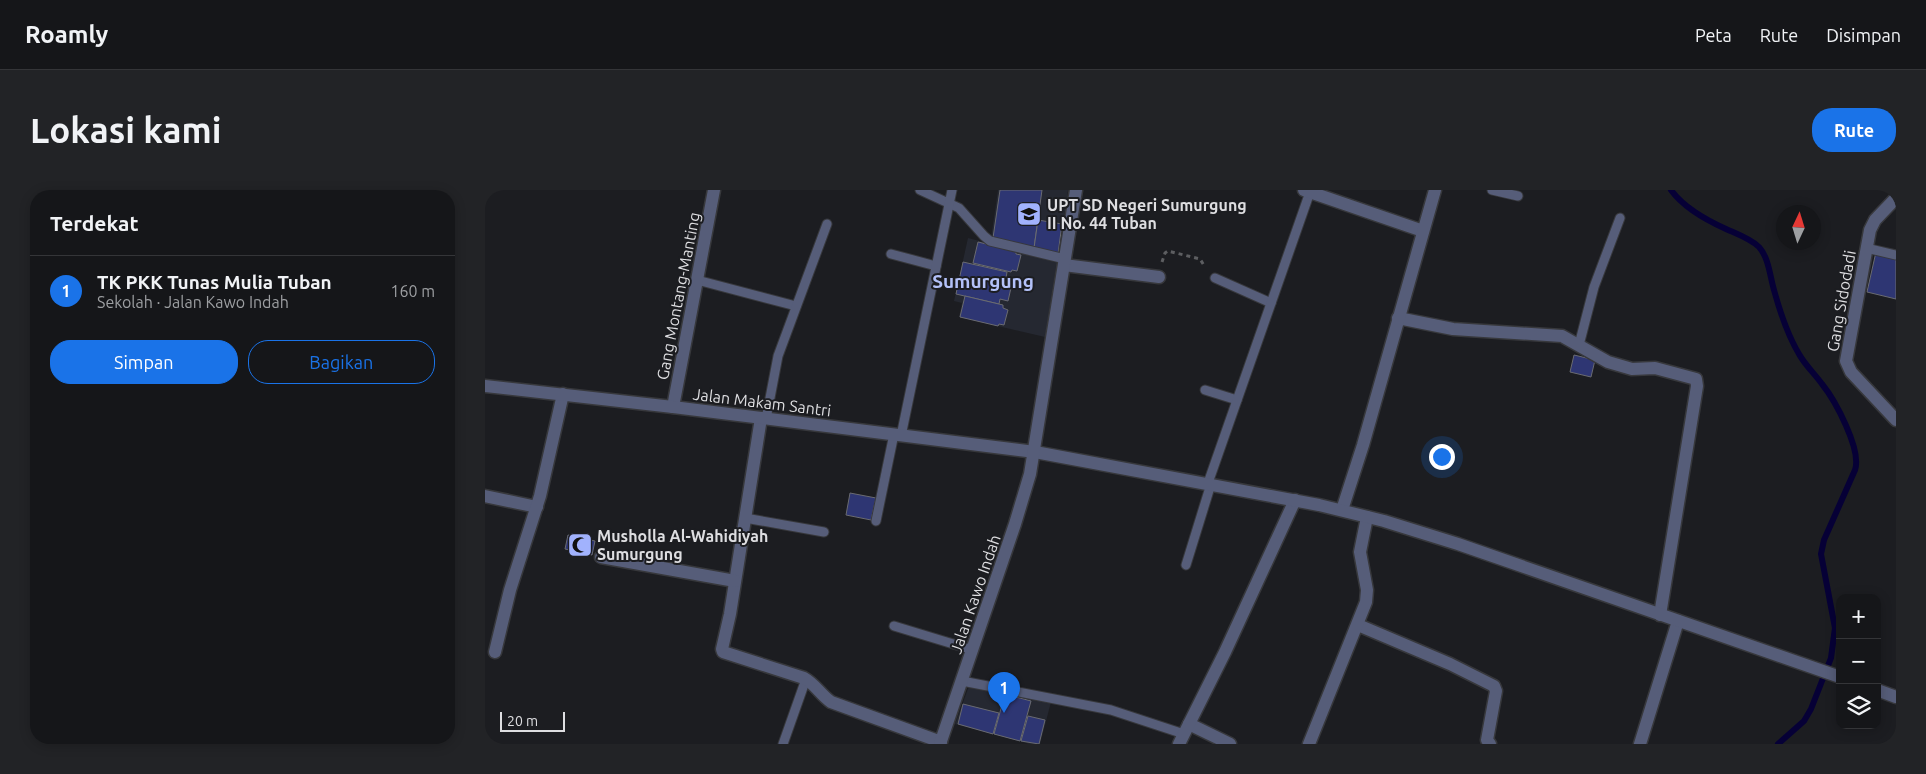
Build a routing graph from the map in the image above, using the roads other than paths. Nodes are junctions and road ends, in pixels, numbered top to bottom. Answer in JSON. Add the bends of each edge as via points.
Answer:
{"nodes":[{"id":1,"x":714,"y":190,"type":"edge"},
{"id":2,"x":920,"y":190,"type":"edge"},
{"id":3,"x":952,"y":190,"type":"edge"},
{"id":4,"x":1076,"y":190,"type":"edge"},
{"id":5,"x":1435,"y":190,"type":"edge"},
{"id":6,"x":1492,"y":190,"type":"edge"},
{"id":7,"x":1307,"y":191,"type":"edge"},
{"id":8,"x":1518,"y":196,"type":"dead end"},
{"id":9,"x":1896,"y":198,"type":"edge"},
{"id":10,"x":949,"y":203,"type":"junction"},
{"id":11,"x":1620,"y":218,"type":"dead end"},
{"id":12,"x":827,"y":224,"type":"dead end"},
{"id":13,"x":1423,"y":231,"type":"junction"},
{"id":14,"x":1866,"y":248,"type":"junction"},
{"id":15,"x":891,"y":254,"type":"dead end"},
{"id":16,"x":1896,"y":255,"type":"edge"},
{"id":17,"x":1065,"y":262,"type":"junction"},
{"id":18,"x":936,"y":266,"type":"junction"},
{"id":19,"x":1159,"y":277,"type":"road end"},
{"id":20,"x":1215,"y":278,"type":"road end"},
{"id":21,"x":697,"y":280,"type":"junction"},
{"id":22,"x":1271,"y":303,"type":"junction"},
{"id":23,"x":796,"y":306,"type":"junction"},
{"id":24,"x":1398,"y":318,"type":"junction"},
{"id":25,"x":1579,"y":345,"type":"junction"},
{"id":26,"x":485,"y":386,"type":"edge"},
{"id":27,"x":1205,"y":390,"type":"dead end"},
{"id":28,"x":563,"y":394,"type":"junction"},
{"id":29,"x":1237,"y":400,"type":"junction"},
{"id":30,"x":673,"y":407,"type":"junction"},
{"id":31,"x":763,"y":418,"type":"junction"},
{"id":32,"x":1896,"y":420,"type":"edge"},
{"id":33,"x":898,"y":435,"type":"junction"},
{"id":34,"x":1035,"y":452,"type":"junction"},
{"id":35,"x":1210,"y":483,"type":"junction"},
{"id":36,"x":485,"y":496,"type":"edge"},
{"id":37,"x":1295,"y":500,"type":"junction"},
{"id":38,"x":537,"y":508,"type":"junction"},
{"id":39,"x":1342,"y":510,"type":"junction"},
{"id":40,"x":1367,"y":517,"type":"junction"},
{"id":41,"x":745,"y":518,"type":"junction"},
{"id":42,"x":876,"y":521,"type":"dead end"},
{"id":43,"x":824,"y":532,"type":"dead end"},
{"id":44,"x":601,"y":557,"type":"dead end"},
{"id":45,"x":1187,"y":565,"type":"dead end"},
{"id":46,"x":735,"y":581,"type":"junction"},
{"id":47,"x":1660,"y":615,"type":"junction"},
{"id":48,"x":1678,"y":621,"type":"junction"},
{"id":49,"x":1358,"y":625,"type":"junction"},
{"id":50,"x":894,"y":626,"type":"dead end"},
{"id":51,"x":973,"y":650,"type":"junction"},
{"id":52,"x":495,"y":652,"type":"dead end"},
{"id":53,"x":1836,"y":676,"type":"edge"},
{"id":54,"x":806,"y":679,"type":"junction"},
{"id":55,"x":963,"y":681,"type":"junction"},
{"id":56,"x":1881,"y":692,"type":"edge"},
{"id":57,"x":1896,"y":697,"type":"edge"},
{"id":58,"x":1184,"y":734,"type":"edge"},
{"id":59,"x":941,"y":743,"type":"edge"},
{"id":60,"x":783,"y":744,"type":"edge"},
{"id":61,"x":1230,"y":744,"type":"edge"},
{"id":62,"x":1309,"y":744,"type":"edge"},
{"id":63,"x":1490,"y":744,"type":"edge"},
{"id":64,"x":1640,"y":744,"type":"edge"}],
"edges":[{"from":1,"to":21,"type":"street","name":"Gang Montang-Manting"},
{"from":2,"to":10,"type":"lane"},
{"from":3,"to":10,"type":"lane"},
{"from":4,"to":17,"type":"street","name":"Jalan Kawo Indah"},
{"from":5,"to":13,"type":"street"},
{"from":6,"to":8,"type":"lane"},
{"from":7,"to":13,"type":"street"},
{"from":7,"to":22,"type":"lane"},
{"from":9,"to":14,"type":"street","name":"Gang Sidodadi","via":[[1873,223]]},
{"from":10,"to":17,"type":"lane","via":[[962,210],[990,241]]},
{"from":10,"to":18,"type":"lane"},
{"from":11,"to":25,"type":"lane","via":[[1594,287]]},
{"from":12,"to":23,"type":"lane"},
{"from":13,"to":24,"type":"street"},
{"from":14,"to":16,"type":"lane"},
{"from":14,"to":32,"type":"street","name":"Gang Sidodadi","via":[[1846,360],[1851,372]]},
{"from":15,"to":18,"type":"lane"},
{"from":17,"to":19,"type":"street"},
{"from":17,"to":34,"type":"street","name":"Jalan Kawo Indah"},
{"from":18,"to":33,"type":"lane"},
{"from":20,"to":22,"type":"lane"},
{"from":21,"to":23,"type":"lane"},
{"from":21,"to":30,"type":"street","name":"Gang Montang-Manting"},
{"from":22,"to":29,"type":"lane"},
{"from":23,"to":31,"type":"lane","via":[[778,356]]},
{"from":24,"to":25,"type":"street","via":[[1453,329],[1562,336]]},
{"from":24,"to":39,"type":"street"},
{"from":25,"to":47,"type":"street","via":[[1608,362],[1632,369],[1655,368],[1697,380]]},
{"from":26,"to":28,"type":"street","name":"Jalan Makam Santri"},
{"from":27,"to":29,"type":"lane"},
{"from":28,"to":30,"type":"street","name":"Jalan Makam Santri"},
{"from":28,"to":38,"type":"street"},
{"from":29,"to":35,"type":"lane"},
{"from":30,"to":31,"type":"street","name":"Jalan Makam Santri"},
{"from":31,"to":33,"type":"street","name":"Jalan Makam Santri"},
{"from":31,"to":41,"type":"street"},
{"from":33,"to":34,"type":"street","name":"Jalan Makam Santri"},
{"from":33,"to":42,"type":"lane"},
{"from":34,"to":35,"type":"street","name":"Jalan Makam Santri"},
{"from":34,"to":51,"type":"street","name":"Jalan Kawo Indah","via":[[1022,502]]},
{"from":35,"to":37,"type":"street","name":"Jalan Makam Santri"},
{"from":35,"to":45,"type":"lane"},
{"from":36,"to":38,"type":"street"},
{"from":37,"to":39,"type":"street","name":"Jalan Makam Santri"},
{"from":37,"to":58,"type":"street"},
{"from":38,"to":52,"type":"street","via":[[510,590]]},
{"from":39,"to":40,"type":"street","name":"Jalan Makam Santri"},
{"from":40,"to":47,"type":"street","name":"Jalan Makam Santri","via":[[1458,544]]},
{"from":40,"to":49,"type":"street","via":[[1360,552],[1367,598]]},
{"from":41,"to":43,"type":"lane"},
{"from":41,"to":46,"type":"street"},
{"from":44,"to":46,"type":"street"},
{"from":46,"to":54,"type":"street","via":[[723,652]]},
{"from":47,"to":48,"type":"street","name":"Jalan Makam Santri"},
{"from":48,"to":53,"type":"street","name":"Jalan Makam Santri"},
{"from":48,"to":64,"type":"street"},
{"from":49,"to":62,"type":"street"},
{"from":49,"to":63,"type":"street","via":[[1494,686],[1496,692],[1488,736]]},
{"from":50,"to":51,"type":"lane"},
{"from":51,"to":55,"type":"street","name":"Jalan Kawo Indah"},
{"from":54,"to":59,"type":"street","via":[[831,702]]},
{"from":54,"to":60,"type":"lane"},
{"from":55,"to":58,"type":"lane","via":[[1111,710]]},
{"from":55,"to":59,"type":"street","name":"Jalan Kawo Indah"},
{"from":56,"to":57,"type":"street"},
{"from":58,"to":61,"type":"street"}]}
